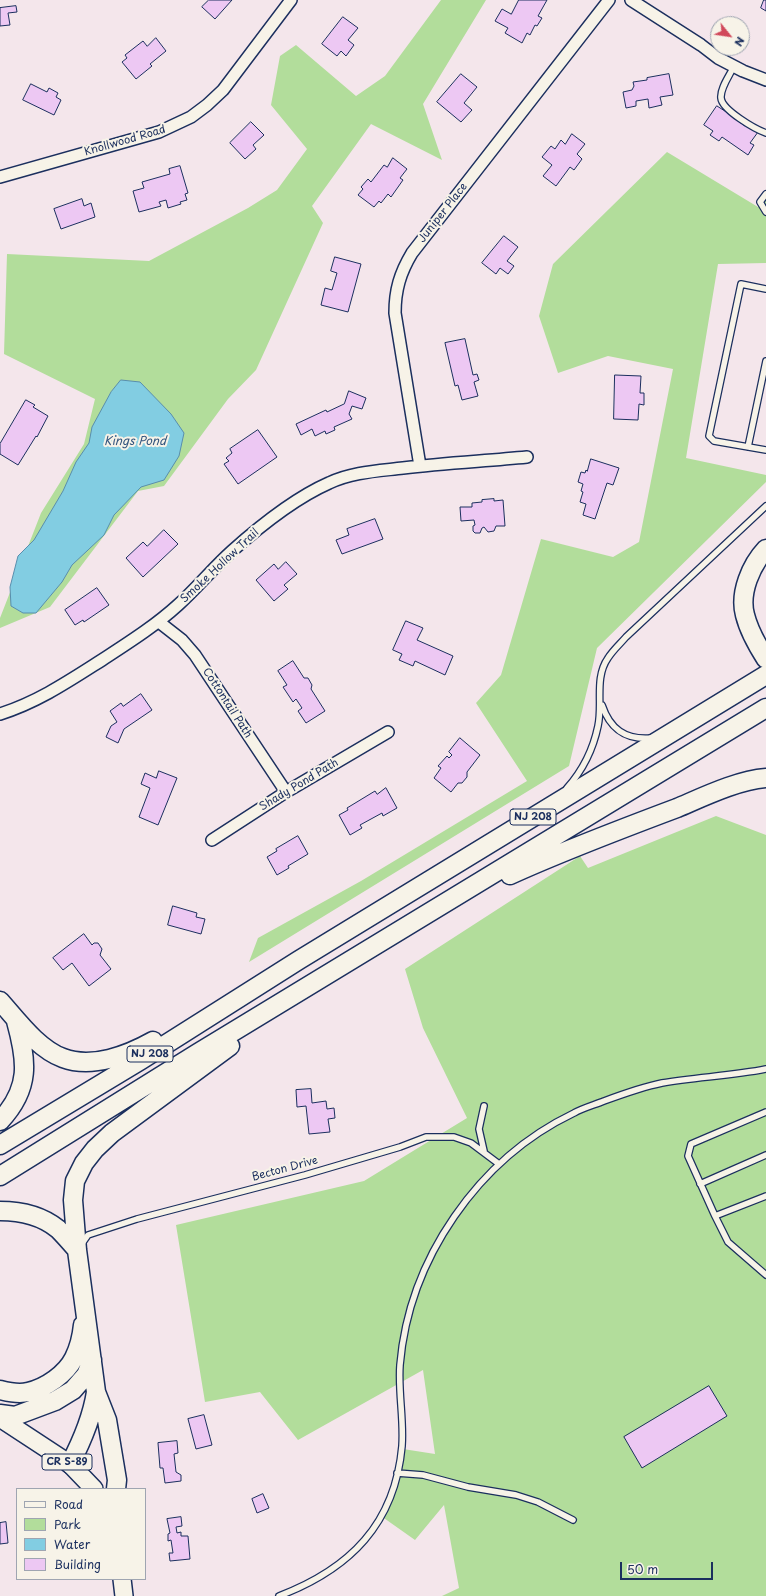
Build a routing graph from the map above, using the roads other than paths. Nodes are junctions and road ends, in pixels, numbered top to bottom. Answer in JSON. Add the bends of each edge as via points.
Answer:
{"nodes":[{"id":1,"x":291,"y":0,"type":"edge"},
{"id":2,"x":609,"y":0,"type":"edge"},
{"id":3,"x":631,"y":0,"type":"edge"},
{"id":4,"x":734,"y":66,"type":"junction"},
{"id":5,"x":766,"y":80,"type":"edge"},
{"id":6,"x":766,"y":133,"type":"edge"},
{"id":7,"x":0,"y":177,"type":"edge"},
{"id":8,"x":766,"y":194,"type":"edge"},
{"id":9,"x":766,"y":212,"type":"edge"},
{"id":10,"x":766,"y":290,"type":"edge"},
{"id":11,"x":766,"y":361,"type":"edge"},
{"id":12,"x":748,"y":447,"type":"junction"},
{"id":13,"x":766,"y":450,"type":"edge"},
{"id":14,"x":528,"y":457,"type":"dead end"},
{"id":15,"x":420,"y":466,"type":"junction"},
{"id":16,"x":766,"y":506,"type":"edge"},
{"id":17,"x":766,"y":549,"type":"edge"},
{"id":18,"x":159,"y":622,"type":"junction"},
{"id":19,"x":766,"y":659,"type":"edge"},
{"id":20,"x":766,"y":675,"type":"edge"},
{"id":21,"x":601,"y":701,"type":"junction"},
{"id":22,"x":766,"y":708,"type":"edge"},
{"id":23,"x":0,"y":714,"type":"edge"},
{"id":24,"x":388,"y":732,"type":"dead end"},
{"id":25,"x":668,"y":735,"type":"junction"},
{"id":26,"x":766,"y":778,"type":"edge"},
{"id":27,"x":286,"y":792,"type":"junction"},
{"id":28,"x":552,"y":806,"type":"junction"},
{"id":29,"x":212,"y":840,"type":"dead end"},
{"id":30,"x":434,"y":911,"type":"junction"},
{"id":31,"x":299,"y":960,"type":"junction"},
{"id":32,"x":345,"y":964,"type":"junction"},
{"id":33,"x":0,"y":1001,"type":"edge"},
{"id":34,"x":0,"y":1008,"type":"edge"},
{"id":35,"x":15,"y":1018,"type":"junction"},
{"id":36,"x":766,"y":1069,"type":"edge"},
{"id":37,"x":484,"y":1106,"type":"dead end"},
{"id":38,"x":766,"y":1112,"type":"edge"},
{"id":39,"x":0,"y":1121,"type":"edge"},
{"id":40,"x":0,"y":1145,"type":"edge"},
{"id":41,"x":484,"y":1152,"type":"junction"},
{"id":42,"x":766,"y":1155,"type":"edge"},
{"id":43,"x":499,"y":1164,"type":"junction"},
{"id":44,"x":0,"y":1176,"type":"edge"},
{"id":45,"x":700,"y":1184,"type":"junction"},
{"id":46,"x":766,"y":1196,"type":"edge"},
{"id":47,"x":0,"y":1211,"type":"edge"},
{"id":48,"x":714,"y":1216,"type":"junction"},
{"id":49,"x":77,"y":1250,"type":"junction"},
{"id":50,"x":766,"y":1275,"type":"edge"},
{"id":51,"x":85,"y":1310,"type":"junction"},
{"id":52,"x":92,"y":1360,"type":"junction"},
{"id":53,"x":0,"y":1390,"type":"edge"},
{"id":54,"x":96,"y":1392,"type":"junction"},
{"id":55,"x":0,"y":1414,"type":"edge"},
{"id":56,"x":0,"y":1418,"type":"edge"},
{"id":57,"x":70,"y":1464,"type":"junction"},
{"id":58,"x":397,"y":1472,"type":"junction"},
{"id":59,"x":93,"y":1488,"type":"edge"},
{"id":60,"x":116,"y":1488,"type":"edge"},
{"id":61,"x":574,"y":1520,"type":"dead end"},
{"id":62,"x":122,"y":1580,"type":"edge"},
{"id":63,"x":124,"y":1596,"type":"edge"},
{"id":64,"x":279,"y":1596,"type":"edge"}],
"edges":[{"from":1,"to":7,"type":"street","name":"Knollwood Road","via":[[222,90],[191,117],[159,132]]},
{"from":2,"to":15,"type":"street","name":"Juniper Place","via":[[412,253],[403,268],[395,299],[395,313]]},
{"from":3,"to":4,"type":"street"},
{"from":4,"to":5,"type":"street"},
{"from":4,"to":6,"type":"lane","via":[[721,93],[723,105]]},
{"from":8,"to":9,"type":"lane","via":[[760,202]]},
{"from":10,"to":12,"type":"lane","via":[[741,284],[709,436],[714,441]]},
{"from":11,"to":12,"type":"lane"},
{"from":12,"to":13,"type":"lane"},
{"from":14,"to":15,"type":"street","name":"Smoke Hollow Trail"},
{"from":15,"to":18,"type":"street","name":"Smoke Hollow Trail","via":[[348,476],[310,493],[251,534]]},
{"from":16,"to":21,"type":"lane","via":[[607,658],[600,686]]},
{"from":17,"to":19,"type":"highway","via":[[745,587],[744,613]]},
{"from":18,"to":23,"type":"street","name":"Smoke Hollow Trail","via":[[42,698]]},
{"from":18,"to":27,"type":"street","name":"Cottontail Path","via":[[182,640],[195,655]]},
{"from":20,"to":25,"type":"highway","number":"NJ 208"},
{"from":21,"to":25,"type":"lane","via":[[611,723],[626,735],[646,738]]},
{"from":21,"to":28,"type":"lane","via":[[598,726],[590,754],[573,781]]},
{"from":22,"to":30,"type":"highway","number":"NJ 208"},
{"from":24,"to":27,"type":"street","name":"Shady Pond Path"},
{"from":25,"to":28,"type":"highway","number":"NJ 208"},
{"from":26,"to":30,"type":"highway","via":[[740,784],[586,842]]},
{"from":27,"to":29,"type":"street","name":"Shady Pond Path"},
{"from":28,"to":31,"type":"highway","number":"NJ 208"},
{"from":30,"to":32,"type":"highway","number":"NJ 208"},
{"from":31,"to":35,"type":"highway","via":[[144,1046],[102,1060],[85,1062],[63,1058],[30,1035]]},
{"from":31,"to":40,"type":"highway","number":"NJ 208"},
{"from":32,"to":44,"type":"highway","number":"NJ 208"},
{"from":32,"to":49,"type":"highway","via":[[188,1075],[95,1149],[75,1181],[73,1200]]},
{"from":33,"to":35,"type":"highway"},
{"from":34,"to":35,"type":"highway"},
{"from":35,"to":39,"type":"highway","via":[[25,1058],[23,1081],[14,1102]]},
{"from":36,"to":43,"type":"lane","via":[[640,1088],[574,1112],[526,1141]]},
{"from":37,"to":41,"type":"lane","via":[[479,1129]]},
{"from":38,"to":45,"type":"lane","via":[[691,1144],[688,1156]]},
{"from":41,"to":43,"type":"lane","name":"Becton Drive"},
{"from":41,"to":49,"type":"lane","name":"Becton Drive","via":[[471,1143],[454,1137],[426,1137],[328,1168],[137,1219],[88,1235]]},
{"from":42,"to":45,"type":"lane"},
{"from":43,"to":58,"type":"lane","via":[[482,1180],[447,1225],[421,1277],[407,1323],[400,1365],[402,1446]]},
{"from":45,"to":48,"type":"lane"},
{"from":46,"to":48,"type":"lane"},
{"from":47,"to":49,"type":"highway","via":[[12,1211],[46,1220]]},
{"from":48,"to":50,"type":"lane","via":[[728,1242]]},
{"from":49,"to":51,"type":"highway"},
{"from":51,"to":52,"type":"highway"},
{"from":51,"to":53,"type":"highway","via":[[82,1334],[74,1358],[62,1374],[44,1386],[27,1392]]},
{"from":52,"to":54,"type":"highway"},
{"from":52,"to":55,"type":"highway","via":[[86,1376],[73,1390],[55,1401],[14,1416]]},
{"from":54,"to":57,"type":"highway","via":[[88,1425]]},
{"from":54,"to":60,"type":"highway","via":[[107,1420]]},
{"from":56,"to":57,"type":"main road","number":"CR S-89"},
{"from":57,"to":59,"type":"main road","number":"CR S-89"},
{"from":58,"to":61,"type":"lane","via":[[423,1474],[468,1487],[516,1495],[538,1502]]},
{"from":58,"to":64,"type":"lane","via":[[386,1510],[367,1539],[334,1569]]},
{"from":62,"to":63,"type":"main road"}]}
